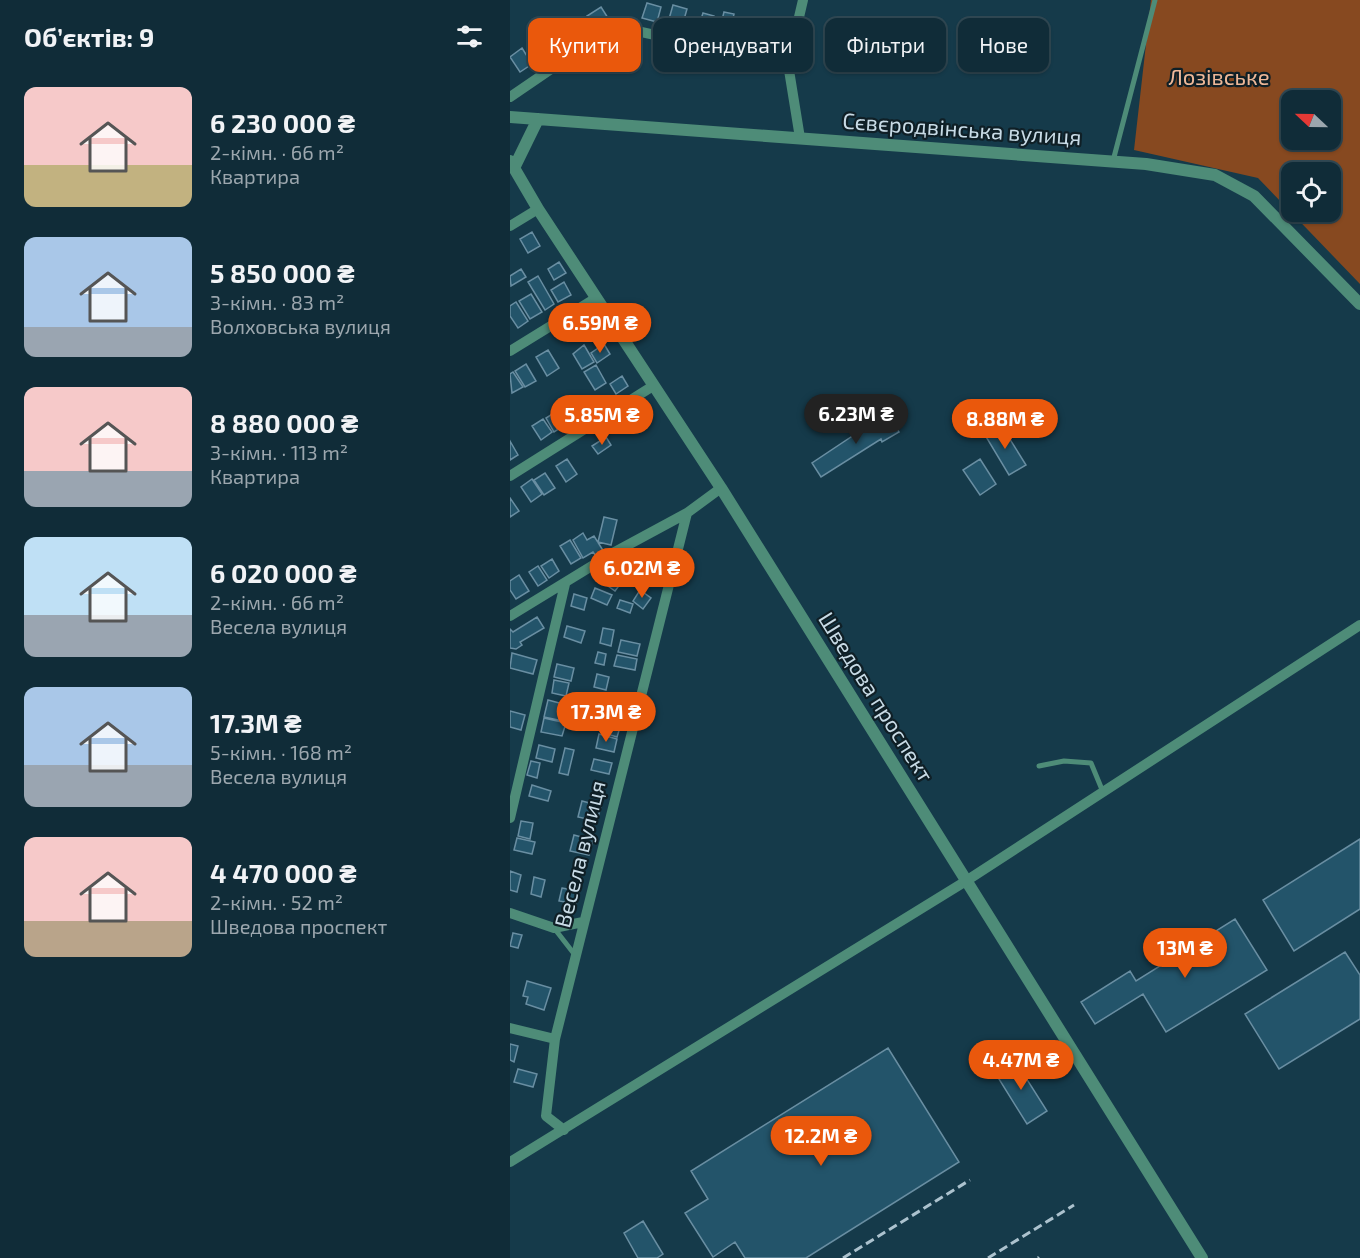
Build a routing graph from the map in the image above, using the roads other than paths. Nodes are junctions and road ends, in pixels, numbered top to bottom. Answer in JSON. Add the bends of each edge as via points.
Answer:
{"nodes":[{"id":1,"x":803,"y":0,"type":"edge"},
{"id":2,"x":1155,"y":0,"type":"edge"},
{"id":3,"x":799,"y":18,"type":"edge"},
{"id":4,"x":653,"y":35,"type":"edge"},
{"id":5,"x":789,"y":72,"type":"edge"},
{"id":6,"x":510,"y":98,"type":"edge"},
{"id":7,"x":510,"y":117,"type":"edge"},
{"id":8,"x":538,"y":119,"type":"junction"},
{"id":9,"x":800,"y":138,"type":"junction"},
{"id":10,"x":1113,"y":161,"type":"junction"},
{"id":11,"x":512,"y":164,"type":"edge"},
{"id":12,"x":538,"y":209,"type":"junction"},
{"id":13,"x":510,"y":226,"type":"edge"},
{"id":14,"x":596,"y":297,"type":"junction"},
{"id":15,"x":1360,"y":304,"type":"edge"},
{"id":16,"x":510,"y":351,"type":"edge"},
{"id":17,"x":653,"y":386,"type":"junction"},
{"id":18,"x":510,"y":476,"type":"edge"},
{"id":19,"x":721,"y":488,"type":"junction"},
{"id":20,"x":687,"y":513,"type":"junction"},
{"id":21,"x":565,"y":584,"type":"junction"},
{"id":22,"x":510,"y":616,"type":"edge"},
{"id":23,"x":1360,"y":625,"type":"edge"},
{"id":24,"x":1039,"y":766,"type":"dead end"},
{"id":25,"x":1103,"y":792,"type":"junction"},
{"id":26,"x":510,"y":818,"type":"edge"},
{"id":27,"x":966,"y":881,"type":"junction"},
{"id":28,"x":510,"y":913,"type":"edge"},
{"id":29,"x":583,"y":922,"type":"junction"},
{"id":30,"x":554,"y":928,"type":"junction"},
{"id":31,"x":574,"y":955,"type":"junction"},
{"id":32,"x":510,"y":1028,"type":"edge"},
{"id":33,"x":555,"y":1039,"type":"junction"},
{"id":34,"x":564,"y":1130,"type":"junction"},
{"id":35,"x":510,"y":1162,"type":"edge"},
{"id":36,"x":1202,"y":1258,"type":"edge"}],
"edges":[{"from":1,"to":3,"type":"street"},
{"from":2,"to":10,"type":"lane"},
{"from":4,"to":6,"type":"street","via":[[614,26]]},
{"from":5,"to":9,"type":"street"},
{"from":7,"to":8,"type":"street","name":"Сєвєродвінська вулиця"},
{"from":8,"to":9,"type":"street","name":"Сєвєродвінська вулиця"},
{"from":8,"to":11,"type":"street"},
{"from":9,"to":10,"type":"street","name":"Сєвєродвінська вулиця"},
{"from":10,"to":15,"type":"street","name":"Сєвєродвінська вулиця","via":[[1215,175],[1254,196]]},
{"from":11,"to":12,"type":"street","name":"Шведова проспект"},
{"from":12,"to":13,"type":"street"},
{"from":12,"to":14,"type":"street","name":"Шведова проспект"},
{"from":14,"to":16,"type":"street"},
{"from":14,"to":17,"type":"street","name":"Шведова проспект"},
{"from":17,"to":18,"type":"street"},
{"from":17,"to":19,"type":"street","name":"Шведова проспект"},
{"from":19,"to":20,"type":"street"},
{"from":19,"to":27,"type":"street","name":"Шведова проспект"},
{"from":20,"to":21,"type":"street"},
{"from":20,"to":29,"type":"street","name":"Весела вулиця"},
{"from":21,"to":22,"type":"street"},
{"from":21,"to":26,"type":"street"},
{"from":23,"to":25,"type":"street"},
{"from":24,"to":25,"type":"lane","via":[[1064,760],[1091,764]]},
{"from":25,"to":27,"type":"street"},
{"from":27,"to":34,"type":"street"},
{"from":27,"to":36,"type":"street","name":"Шведова проспект"},
{"from":28,"to":30,"type":"street"},
{"from":29,"to":30,"type":"street"},
{"from":29,"to":31,"type":"street","name":"Весела вулиця"},
{"from":30,"to":31,"type":"lane"},
{"from":31,"to":33,"type":"street","name":"Весела вулиця"},
{"from":32,"to":33,"type":"street"},
{"from":33,"to":34,"type":"street","name":"Весела вулиця","via":[[546,1116]]},
{"from":34,"to":35,"type":"street"}]}
